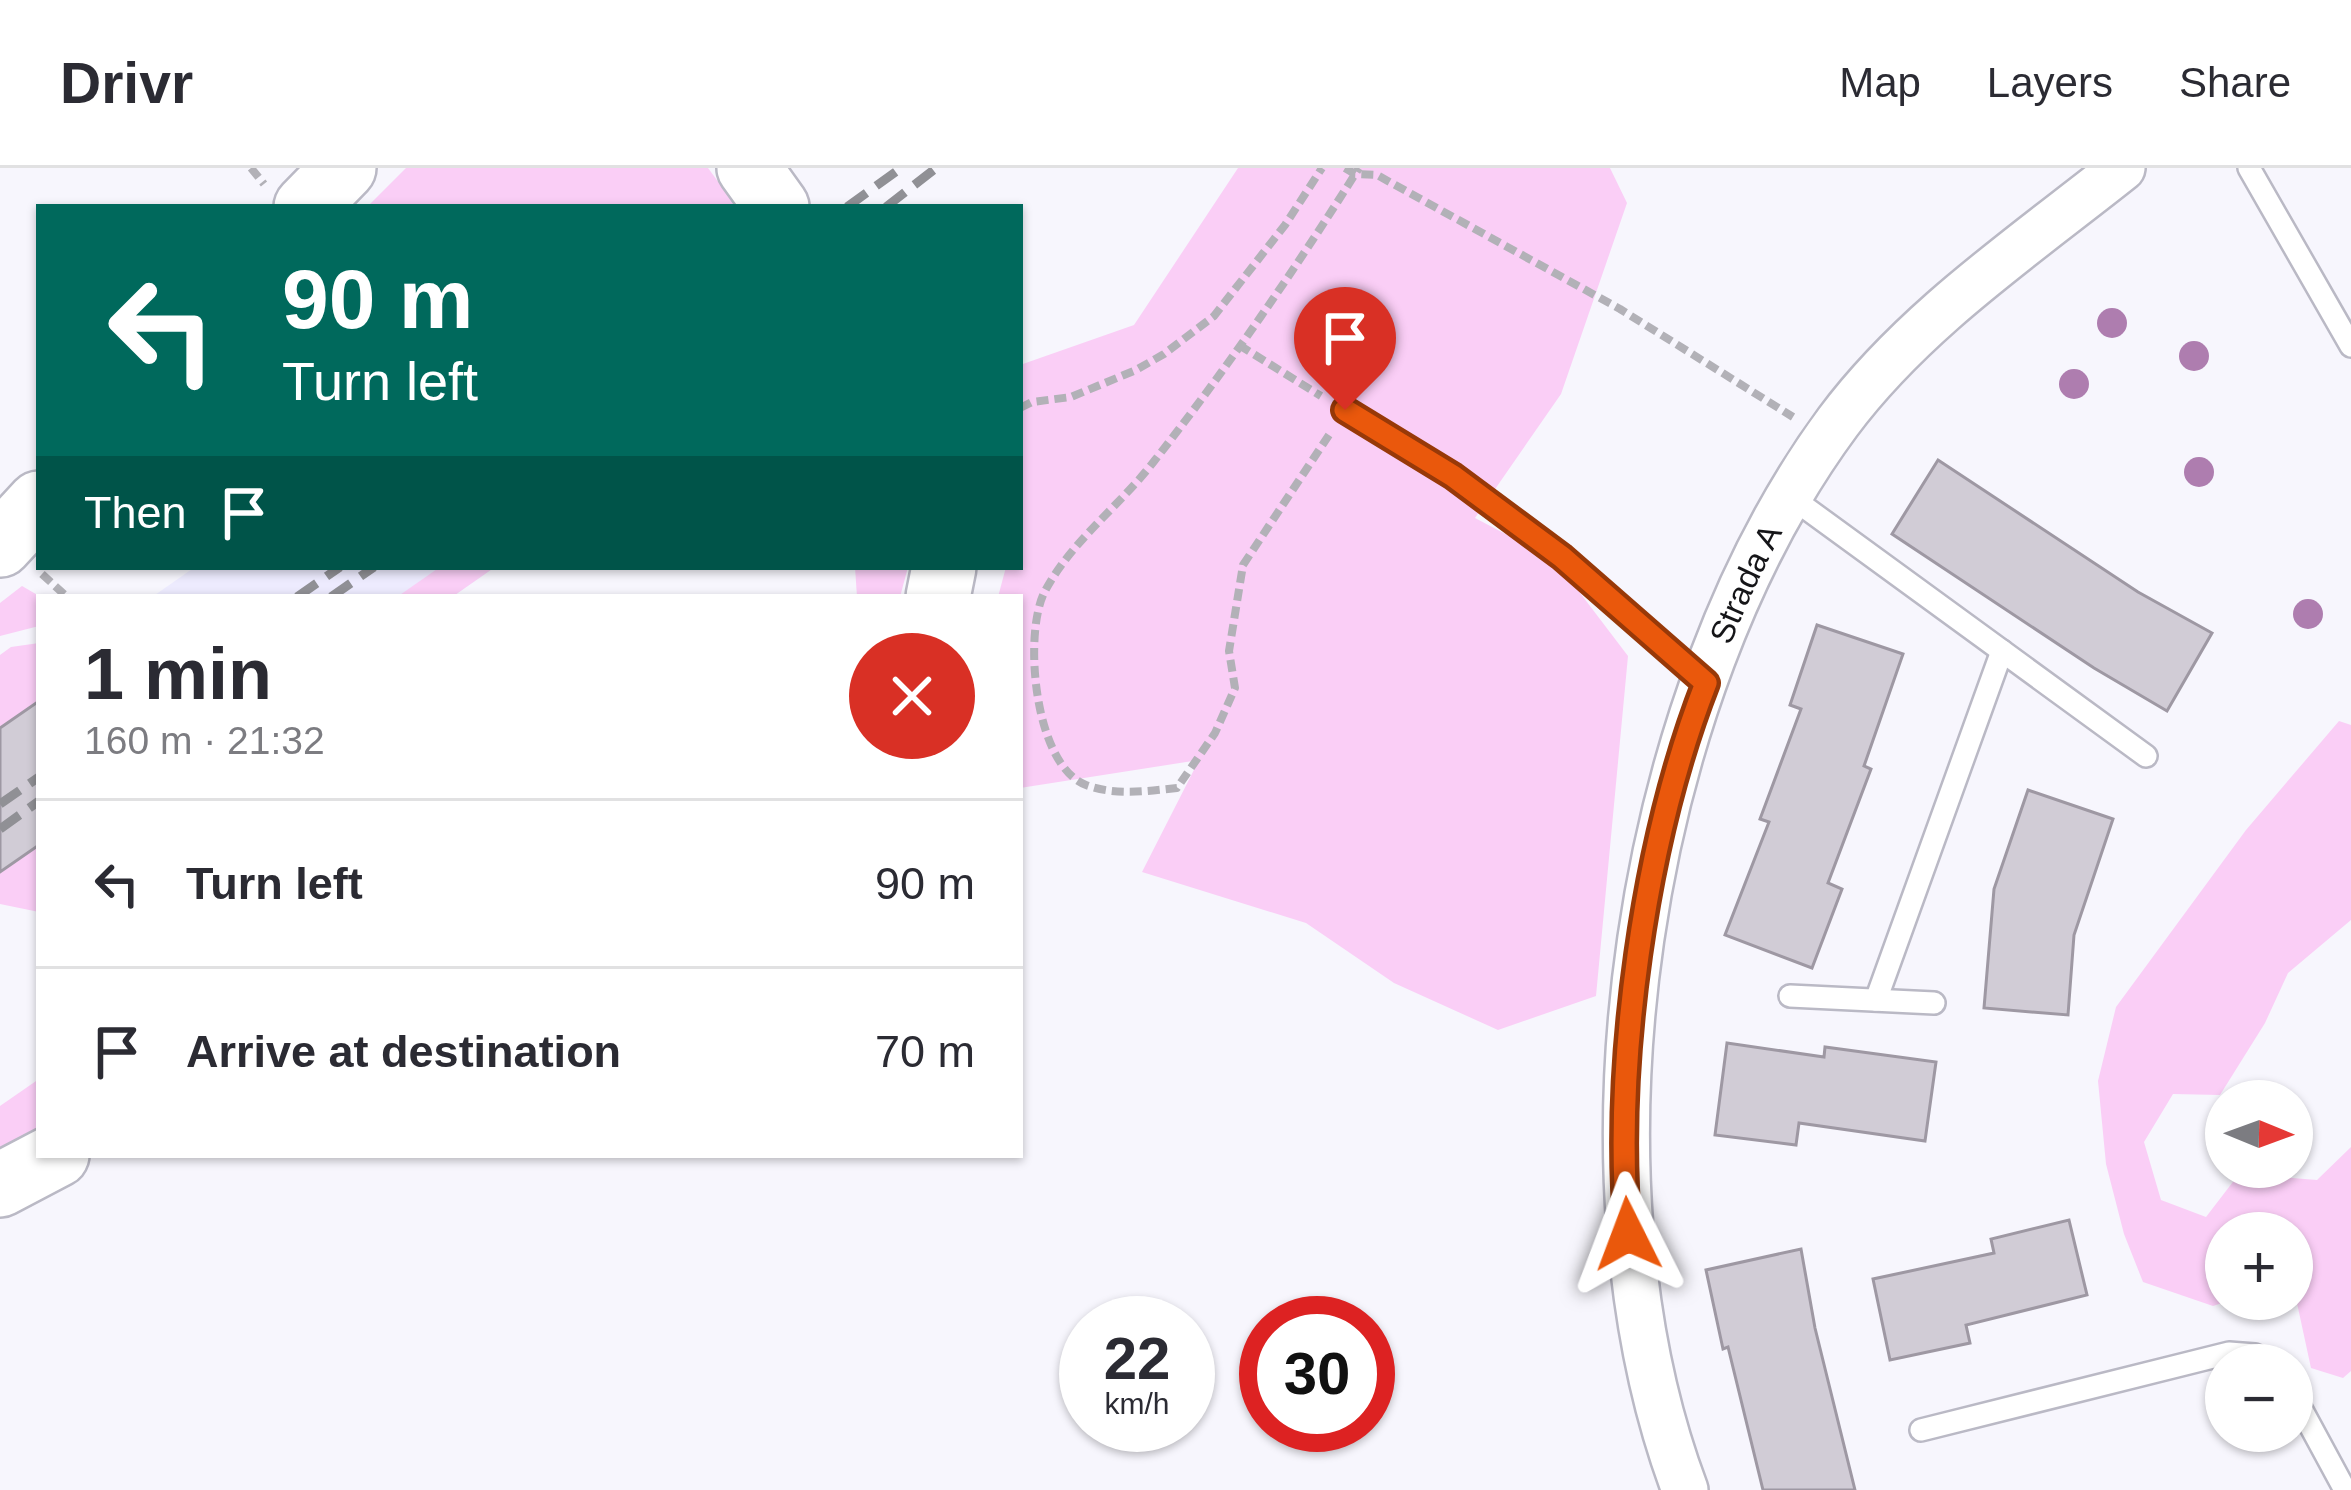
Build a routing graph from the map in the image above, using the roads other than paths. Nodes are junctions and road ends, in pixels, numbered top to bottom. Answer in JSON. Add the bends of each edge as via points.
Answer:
{"nodes":[{"id":1,"x":344,"y":168,"type":"edge"},
{"id":2,"x":749,"y":168,"type":"edge"},
{"id":3,"x":2122,"y":168,"type":"edge"},
{"id":4,"x":2248,"y":168,"type":"edge"},
{"id":5,"x":309,"y":204,"type":"edge"},
{"id":6,"x":775,"y":204,"type":"edge"},
{"id":7,"x":2351,"y":346,"type":"edge"},
{"id":8,"x":1345,"y":410,"type":"road end"},
{"id":9,"x":1788,"y":494,"type":"junction"},
{"id":10,"x":36,"y":512,"type":"edge"},
{"id":11,"x":20,"y":558,"type":"edge"},
{"id":12,"x":2002,"y":651,"type":"junction"},
{"id":13,"x":1706,"y":683,"type":"junction"},
{"id":14,"x":2146,"y":757,"type":"dead end"},
{"id":15,"x":1790,"y":996,"type":"dead end"},
{"id":16,"x":1876,"y":1000,"type":"junction"},
{"id":17,"x":1934,"y":1003,"type":"dead end"},
{"id":18,"x":51,"y":1158,"type":"edge"},
{"id":19,"x":0,"y":1185,"type":"edge"},
{"id":20,"x":2205,"y":1359,"type":"edge"},
{"id":21,"x":1921,"y":1430,"type":"dead end"},
{"id":22,"x":2313,"y":1431,"type":"edge"},
{"id":23,"x":1685,"y":1490,"type":"edge"},
{"id":24,"x":2345,"y":1490,"type":"edge"}],
"edges":[{"from":1,"to":5,"type":"street"},
{"from":2,"to":6,"type":"street"},
{"from":3,"to":9,"type":"street","name":"Strada A","via":[[1925,329],[1864,391]]},
{"from":4,"to":7,"type":"lane"},
{"from":8,"to":13,"type":"lane","via":[[1562,557]]},
{"from":9,"to":12,"type":"lane"},
{"from":9,"to":13,"type":"street","name":"Strada A"},
{"from":10,"to":11,"type":"street"},
{"from":12,"to":14,"type":"lane"},
{"from":12,"to":16,"type":"lane"},
{"from":13,"to":23,"type":"street","name":"Strada A","via":[[1655,868],[1625,1106],[1632,1275],[1657,1406]]},
{"from":15,"to":16,"type":"lane"},
{"from":16,"to":17,"type":"lane"},
{"from":18,"to":19,"type":"street"},
{"from":20,"to":21,"type":"lane"},
{"from":22,"to":24,"type":"lane"}]}
